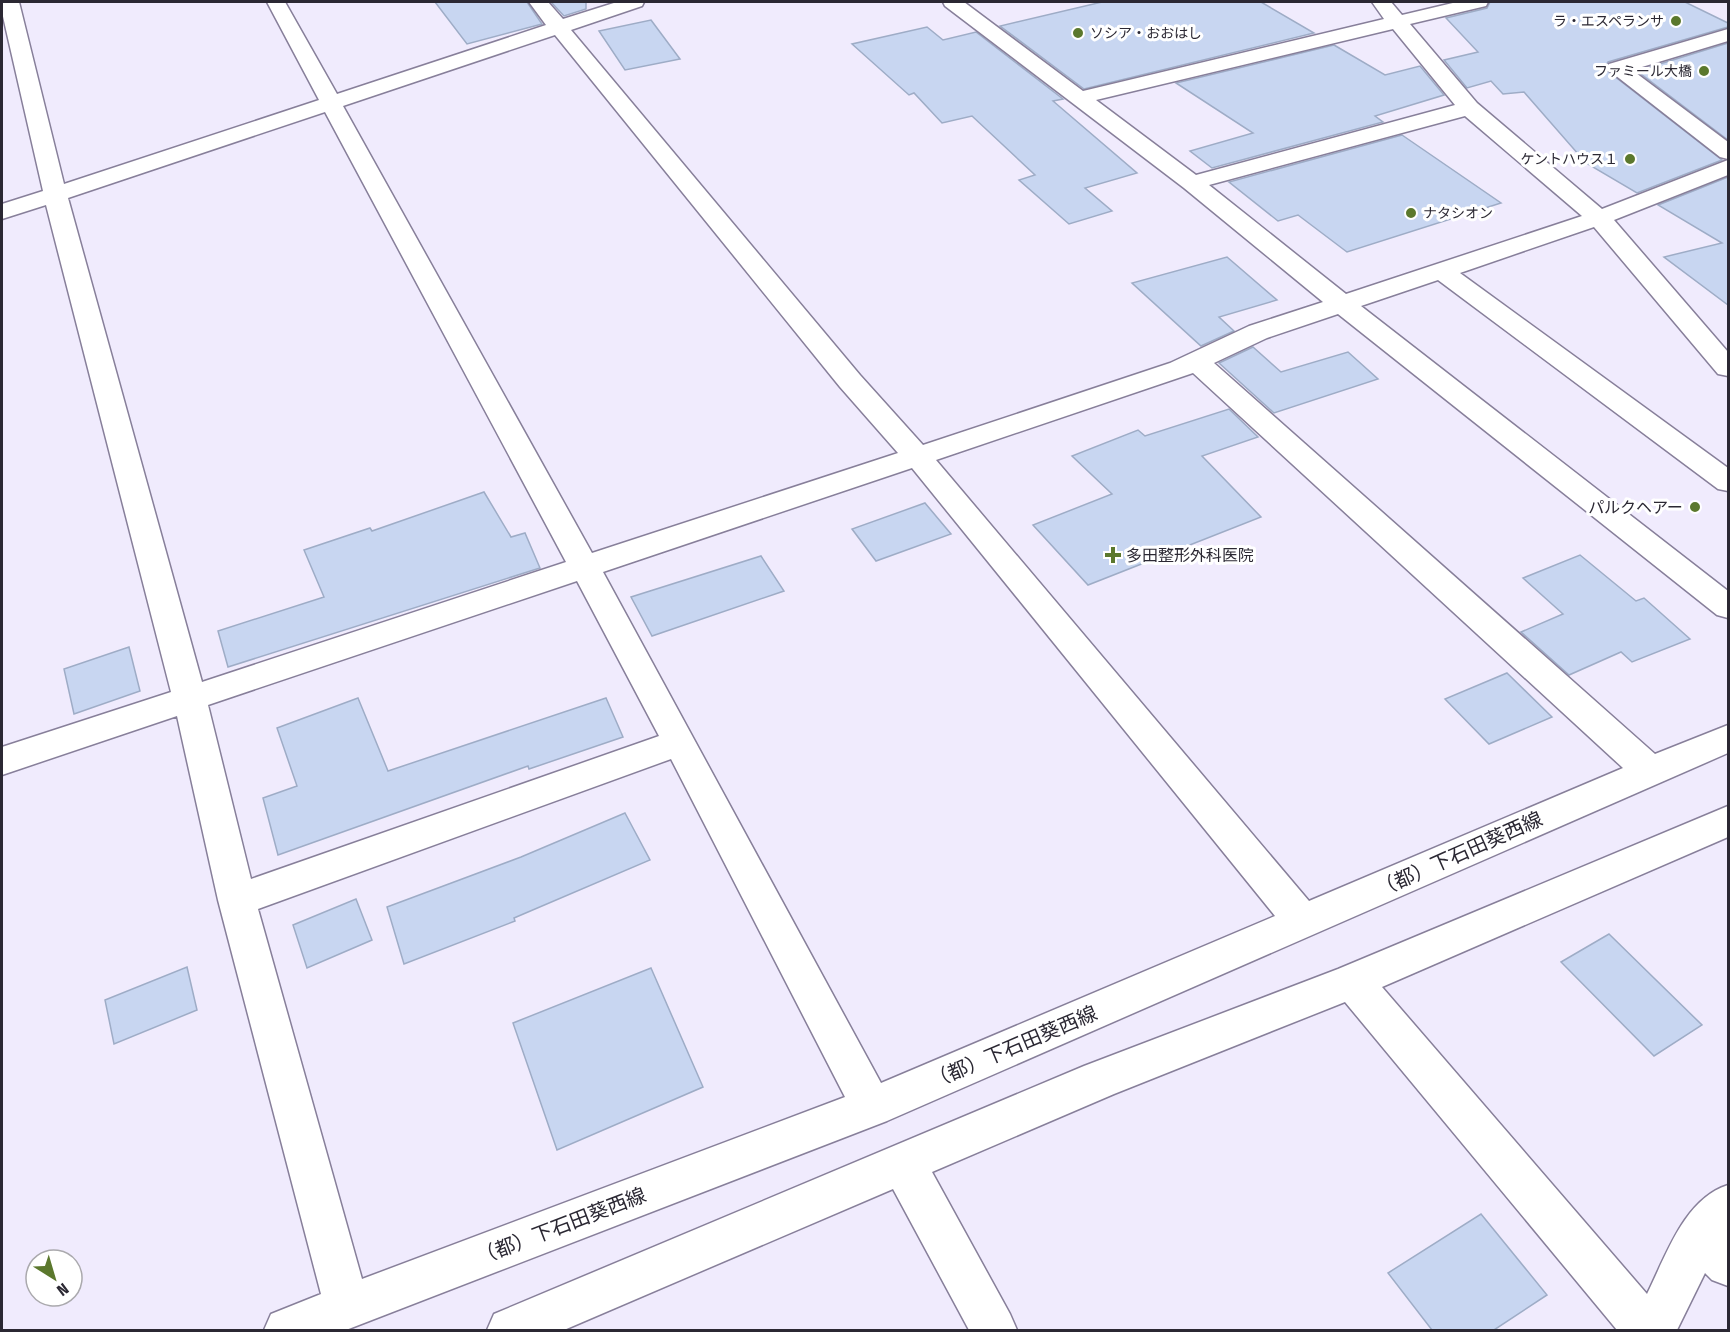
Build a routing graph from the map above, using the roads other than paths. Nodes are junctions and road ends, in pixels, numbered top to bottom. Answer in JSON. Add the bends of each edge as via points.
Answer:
{"nodes":[{"id":1,"x":9,"y":2,"type":"edge"},
{"id":2,"x":276,"y":2,"type":"edge"},
{"id":3,"x":538,"y":2,"type":"edge"},
{"id":4,"x":635,"y":2,"type":"edge"},
{"id":5,"x":952,"y":2,"type":"edge"},
{"id":6,"x":1381,"y":2,"type":"edge"},
{"id":7,"x":1479,"y":2,"type":"edge"},
{"id":8,"x":1399,"y":22,"type":"junction"},
{"id":9,"x":558,"y":28,"type":"junction"},
{"id":10,"x":1728,"y":35,"type":"edge"},
{"id":11,"x":1079,"y":98,"type":"junction"},
{"id":12,"x":330,"y":103,"type":"junction"},
{"id":13,"x":1469,"y":108,"type":"junction"},
{"id":14,"x":1728,"y":152,"type":"edge"},
{"id":15,"x":1728,"y":167,"type":"edge"},
{"id":16,"x":1192,"y":183,"type":"junction"},
{"id":17,"x":55,"y":194,"type":"junction"},
{"id":18,"x":2,"y":212,"type":"edge"},
{"id":19,"x":1599,"y":218,"type":"junction"},
{"id":20,"x":1442,"y":271,"type":"junction"},
{"id":21,"x":1342,"y":304,"type":"junction"},
{"id":22,"x":1196,"y":361,"type":"junction"},
{"id":23,"x":1728,"y":368,"type":"edge"},
{"id":24,"x":918,"y":457,"type":"junction"},
{"id":25,"x":1728,"y":482,"type":"edge"},
{"id":26,"x":585,"y":566,"type":"junction"},
{"id":27,"x":1728,"y":607,"type":"edge"},
{"id":28,"x":190,"y":700,"type":"junction"},
{"id":29,"x":1728,"y":738,"type":"edge"},
{"id":30,"x":680,"y":742,"type":"junction"},
{"id":31,"x":2,"y":761,"type":"edge"},
{"id":32,"x":1650,"y":771,"type":"junction"},
{"id":33,"x":1728,"y":822,"type":"edge"},
{"id":34,"x":237,"y":900,"type":"junction"},
{"id":35,"x":1303,"y":922,"type":"junction"},
{"id":36,"x":1352,"y":981,"type":"junction"},
{"id":37,"x":872,"y":1107,"type":"junction"},
{"id":38,"x":903,"y":1163,"type":"junction"},
{"id":39,"x":1719,"y":1236,"type":"edge"},
{"id":40,"x":347,"y":1307,"type":"junction"},
{"id":41,"x":287,"y":1330,"type":"edge"},
{"id":42,"x":510,"y":1330,"type":"edge"},
{"id":43,"x":994,"y":1330,"type":"edge"},
{"id":44,"x":1647,"y":1330,"type":"edge"},
{"id":45,"x":1653,"y":1330,"type":"edge"}],
"edges":[{"from":1,"to":17,"type":"street"},
{"from":2,"to":12,"type":"street"},
{"from":3,"to":9,"type":"street"},
{"from":4,"to":9,"type":"street"},
{"from":5,"to":11,"type":"street"},
{"from":6,"to":8,"type":"street"},
{"from":7,"to":8,"type":"street"},
{"from":8,"to":11,"type":"street"},
{"from":8,"to":13,"type":"street"},
{"from":9,"to":12,"type":"street"},
{"from":9,"to":24,"type":"street","via":[[850,381]]},
{"from":10,"to":14,"type":"street","via":[[1616,68]]},
{"from":11,"to":16,"type":"street"},
{"from":12,"to":17,"type":"street"},
{"from":12,"to":26,"type":"street"},
{"from":13,"to":16,"type":"street"},
{"from":13,"to":19,"type":"street"},
{"from":15,"to":19,"type":"street"},
{"from":16,"to":21,"type":"street"},
{"from":17,"to":18,"type":"street"},
{"from":17,"to":28,"type":"street"},
{"from":19,"to":20,"type":"street"},
{"from":19,"to":23,"type":"street"},
{"from":20,"to":21,"type":"street"},
{"from":20,"to":25,"type":"street"},
{"from":21,"to":22,"type":"street","via":[[1240,340]]},
{"from":21,"to":27,"type":"street"},
{"from":22,"to":24,"type":"street"},
{"from":22,"to":32,"type":"street"},
{"from":24,"to":26,"type":"street"},
{"from":24,"to":35,"type":"street"},
{"from":26,"to":28,"type":"street"},
{"from":26,"to":30,"type":"street"},
{"from":28,"to":31,"type":"street"},
{"from":28,"to":34,"type":"street"},
{"from":29,"to":32,"type":"street","name":"（都）下石田葵西線"},
{"from":30,"to":34,"type":"street"},
{"from":30,"to":37,"type":"street"},
{"from":32,"to":35,"type":"street","name":"（都）下石田葵西線"},
{"from":33,"to":36,"type":"street"},
{"from":34,"to":40,"type":"street"},
{"from":35,"to":37,"type":"street","name":"（都）下石田葵西線"},
{"from":36,"to":38,"type":"street","via":[[1099,1080]]},
{"from":36,"to":44,"type":"street"},
{"from":37,"to":40,"type":"street","name":"（都）下石田葵西線"},
{"from":38,"to":42,"type":"street"},
{"from":38,"to":43,"type":"street"},
{"from":39,"to":45,"type":"street"},
{"from":40,"to":41,"type":"street","name":"（都）下石田葵西線"}]}
